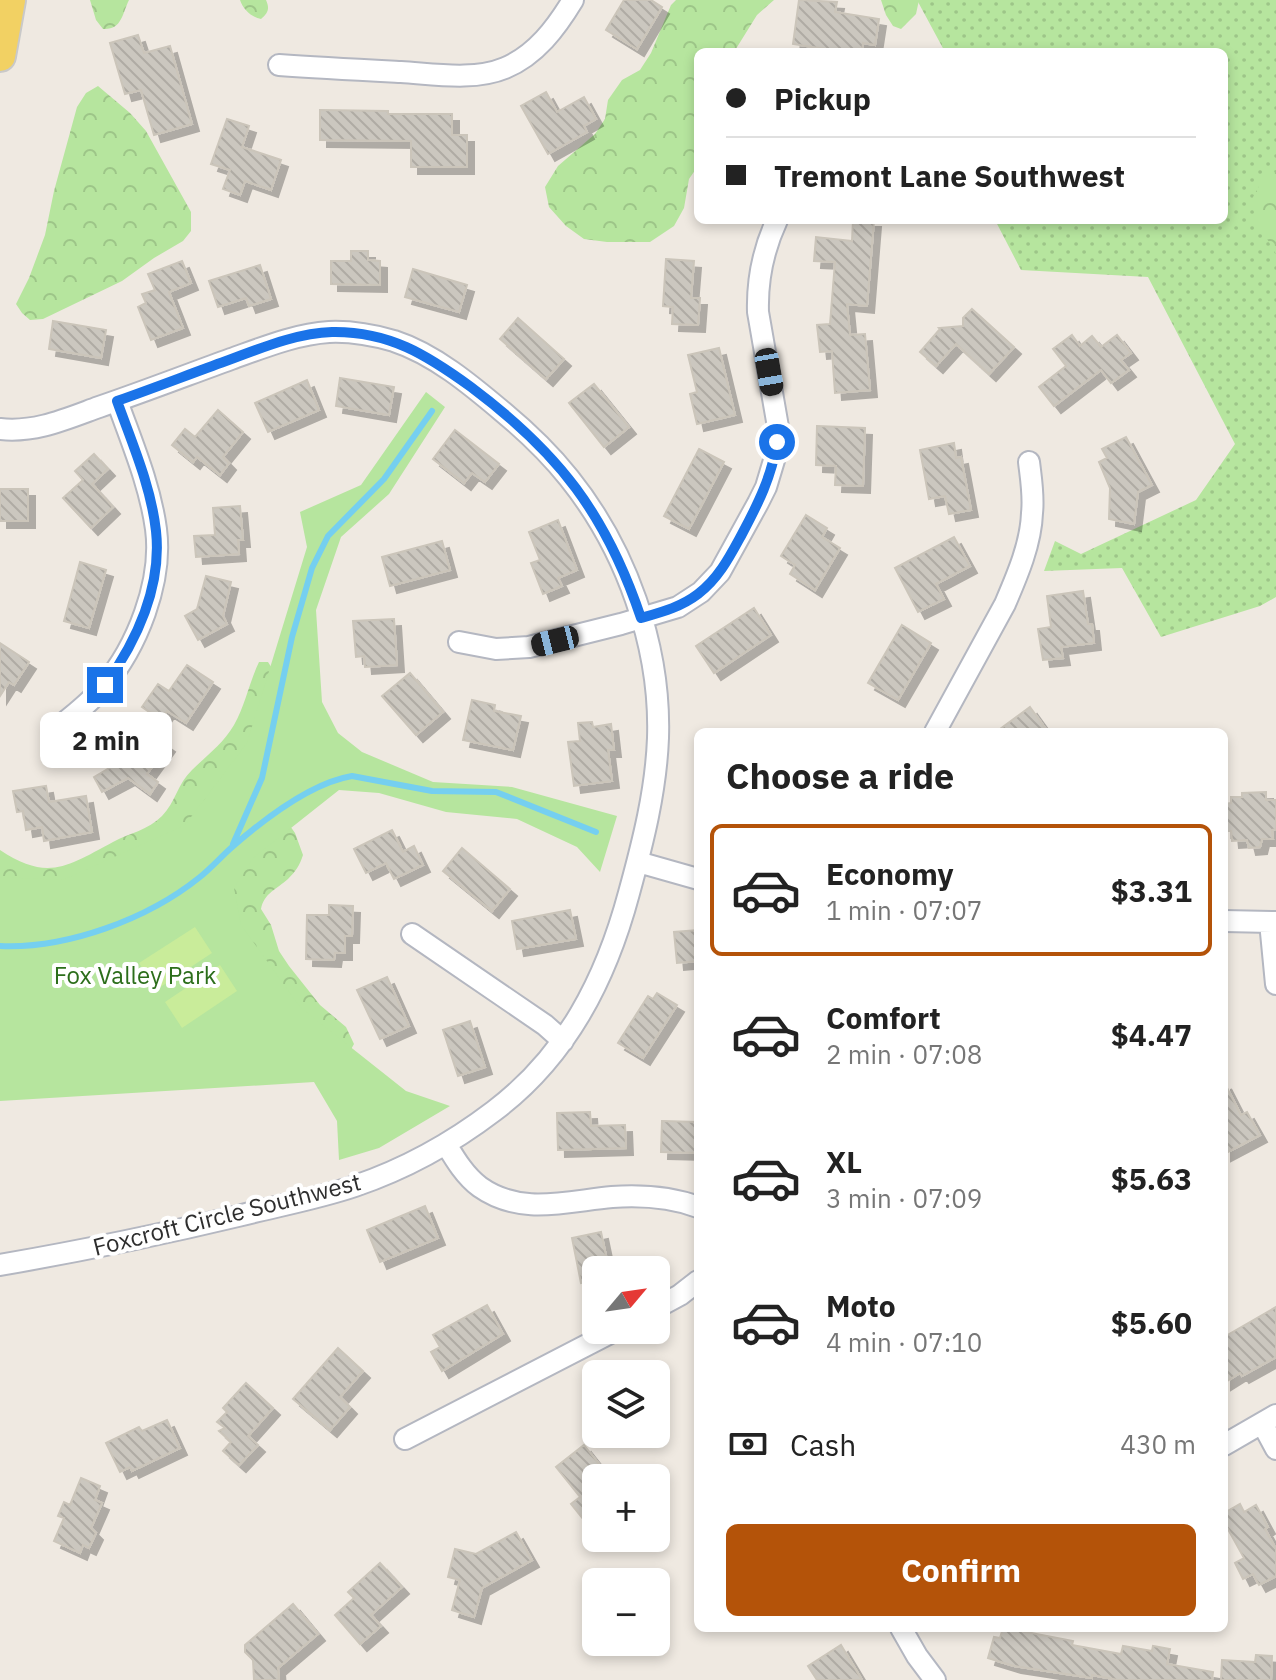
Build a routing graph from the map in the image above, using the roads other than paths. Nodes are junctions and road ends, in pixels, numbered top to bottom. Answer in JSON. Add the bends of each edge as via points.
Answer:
{"nodes":[{"id":1,"x":10,"y":0,"type":"edge"},
{"id":2,"x":573,"y":0,"type":"edge"},
{"id":3,"x":0,"y":56,"type":"edge"},
{"id":4,"x":279,"y":65,"type":"dead end"},
{"id":5,"x":776,"y":224,"type":"edge"},
{"id":6,"x":117,"y":401,"type":"junction"},
{"id":7,"x":0,"y":429,"type":"edge"},
{"id":8,"x":1029,"y":462,"type":"dead end"},
{"id":9,"x":641,"y":618,"type":"junction"},
{"id":10,"x":459,"y":642,"type":"dead end"},
{"id":11,"x":58,"y":728,"type":"dead end"},
{"id":12,"x":937,"y":728,"type":"edge"},
{"id":13,"x":638,"y":862,"type":"junction"},
{"id":14,"x":694,"y":878,"type":"edge"},
{"id":15,"x":1228,"y":921,"type":"edge"},
{"id":16,"x":1273,"y":922,"type":"edge"},
{"id":17,"x":412,"y":934,"type":"dead end"},
{"id":18,"x":1276,"y":984,"type":"edge"},
{"id":19,"x":563,"y":1041,"type":"junction"},
{"id":20,"x":446,"y":1144,"type":"junction"},
{"id":21,"x":694,"y":1206,"type":"edge"},
{"id":22,"x":0,"y":1265,"type":"edge"},
{"id":23,"x":694,"y":1284,"type":"edge"},
{"id":24,"x":670,"y":1300,"type":"edge"},
{"id":25,"x":589,"y":1344,"type":"edge"},
{"id":26,"x":1269,"y":1419,"type":"edge"},
{"id":27,"x":405,"y":1439,"type":"dead end"},
{"id":28,"x":1228,"y":1443,"type":"edge"},
{"id":29,"x":1276,"y":1449,"type":"edge"},
{"id":30,"x":903,"y":1632,"type":"edge"},
{"id":31,"x":935,"y":1680,"type":"edge"}],
"edges":[{"from":1,"to":3,"type":"main road"},
{"from":2,"to":4,"type":"street","via":[[532,52],[493,72],[450,75]]},
{"from":5,"to":9,"type":"street","via":[[762,261],[758,300],[778,427],[766,487],[710,584],[678,607]]},
{"from":6,"to":7,"type":"street","name":"Foxcroft Circle Southwest","via":[[37,428]]},
{"from":6,"to":9,"type":"street","name":"Foxcroft Circle Southwest","via":[[250,352],[317,334],[363,334],[405,345],[493,404],[547,452],[609,540]]},
{"from":6,"to":11,"type":"street","via":[[151,505],[156,567],[146,607],[123,659],[96,695]]},
{"from":8,"to":12,"type":"street","via":[[1032,520],[1013,585]]},
{"from":9,"to":10,"type":"street","via":[[529,647],[496,649]]},
{"from":9,"to":13,"type":"street","name":"Foxcroft Circle Southwest","via":[[654,673],[658,738]]},
{"from":13,"to":14,"type":"street"},
{"from":13,"to":19,"type":"street","name":"Foxcroft Circle Southwest","via":[[603,971]]},
{"from":15,"to":16,"type":"street"},
{"from":16,"to":18,"type":"street"},
{"from":17,"to":19,"type":"street"},
{"from":19,"to":20,"type":"street","name":"Foxcroft Circle Southwest","via":[[520,1090]]},
{"from":20,"to":21,"type":"street","via":[[478,1186],[502,1199],[553,1205],[634,1197]]},
{"from":20,"to":22,"type":"street","name":"Foxcroft Circle Southwest","via":[[335,1193],[150,1237]]},
{"from":23,"to":24,"type":"street"},
{"from":25,"to":27,"type":"street"},
{"from":26,"to":28,"type":"street"},
{"from":26,"to":29,"type":"street"},
{"from":30,"to":31,"type":"street"}]}
